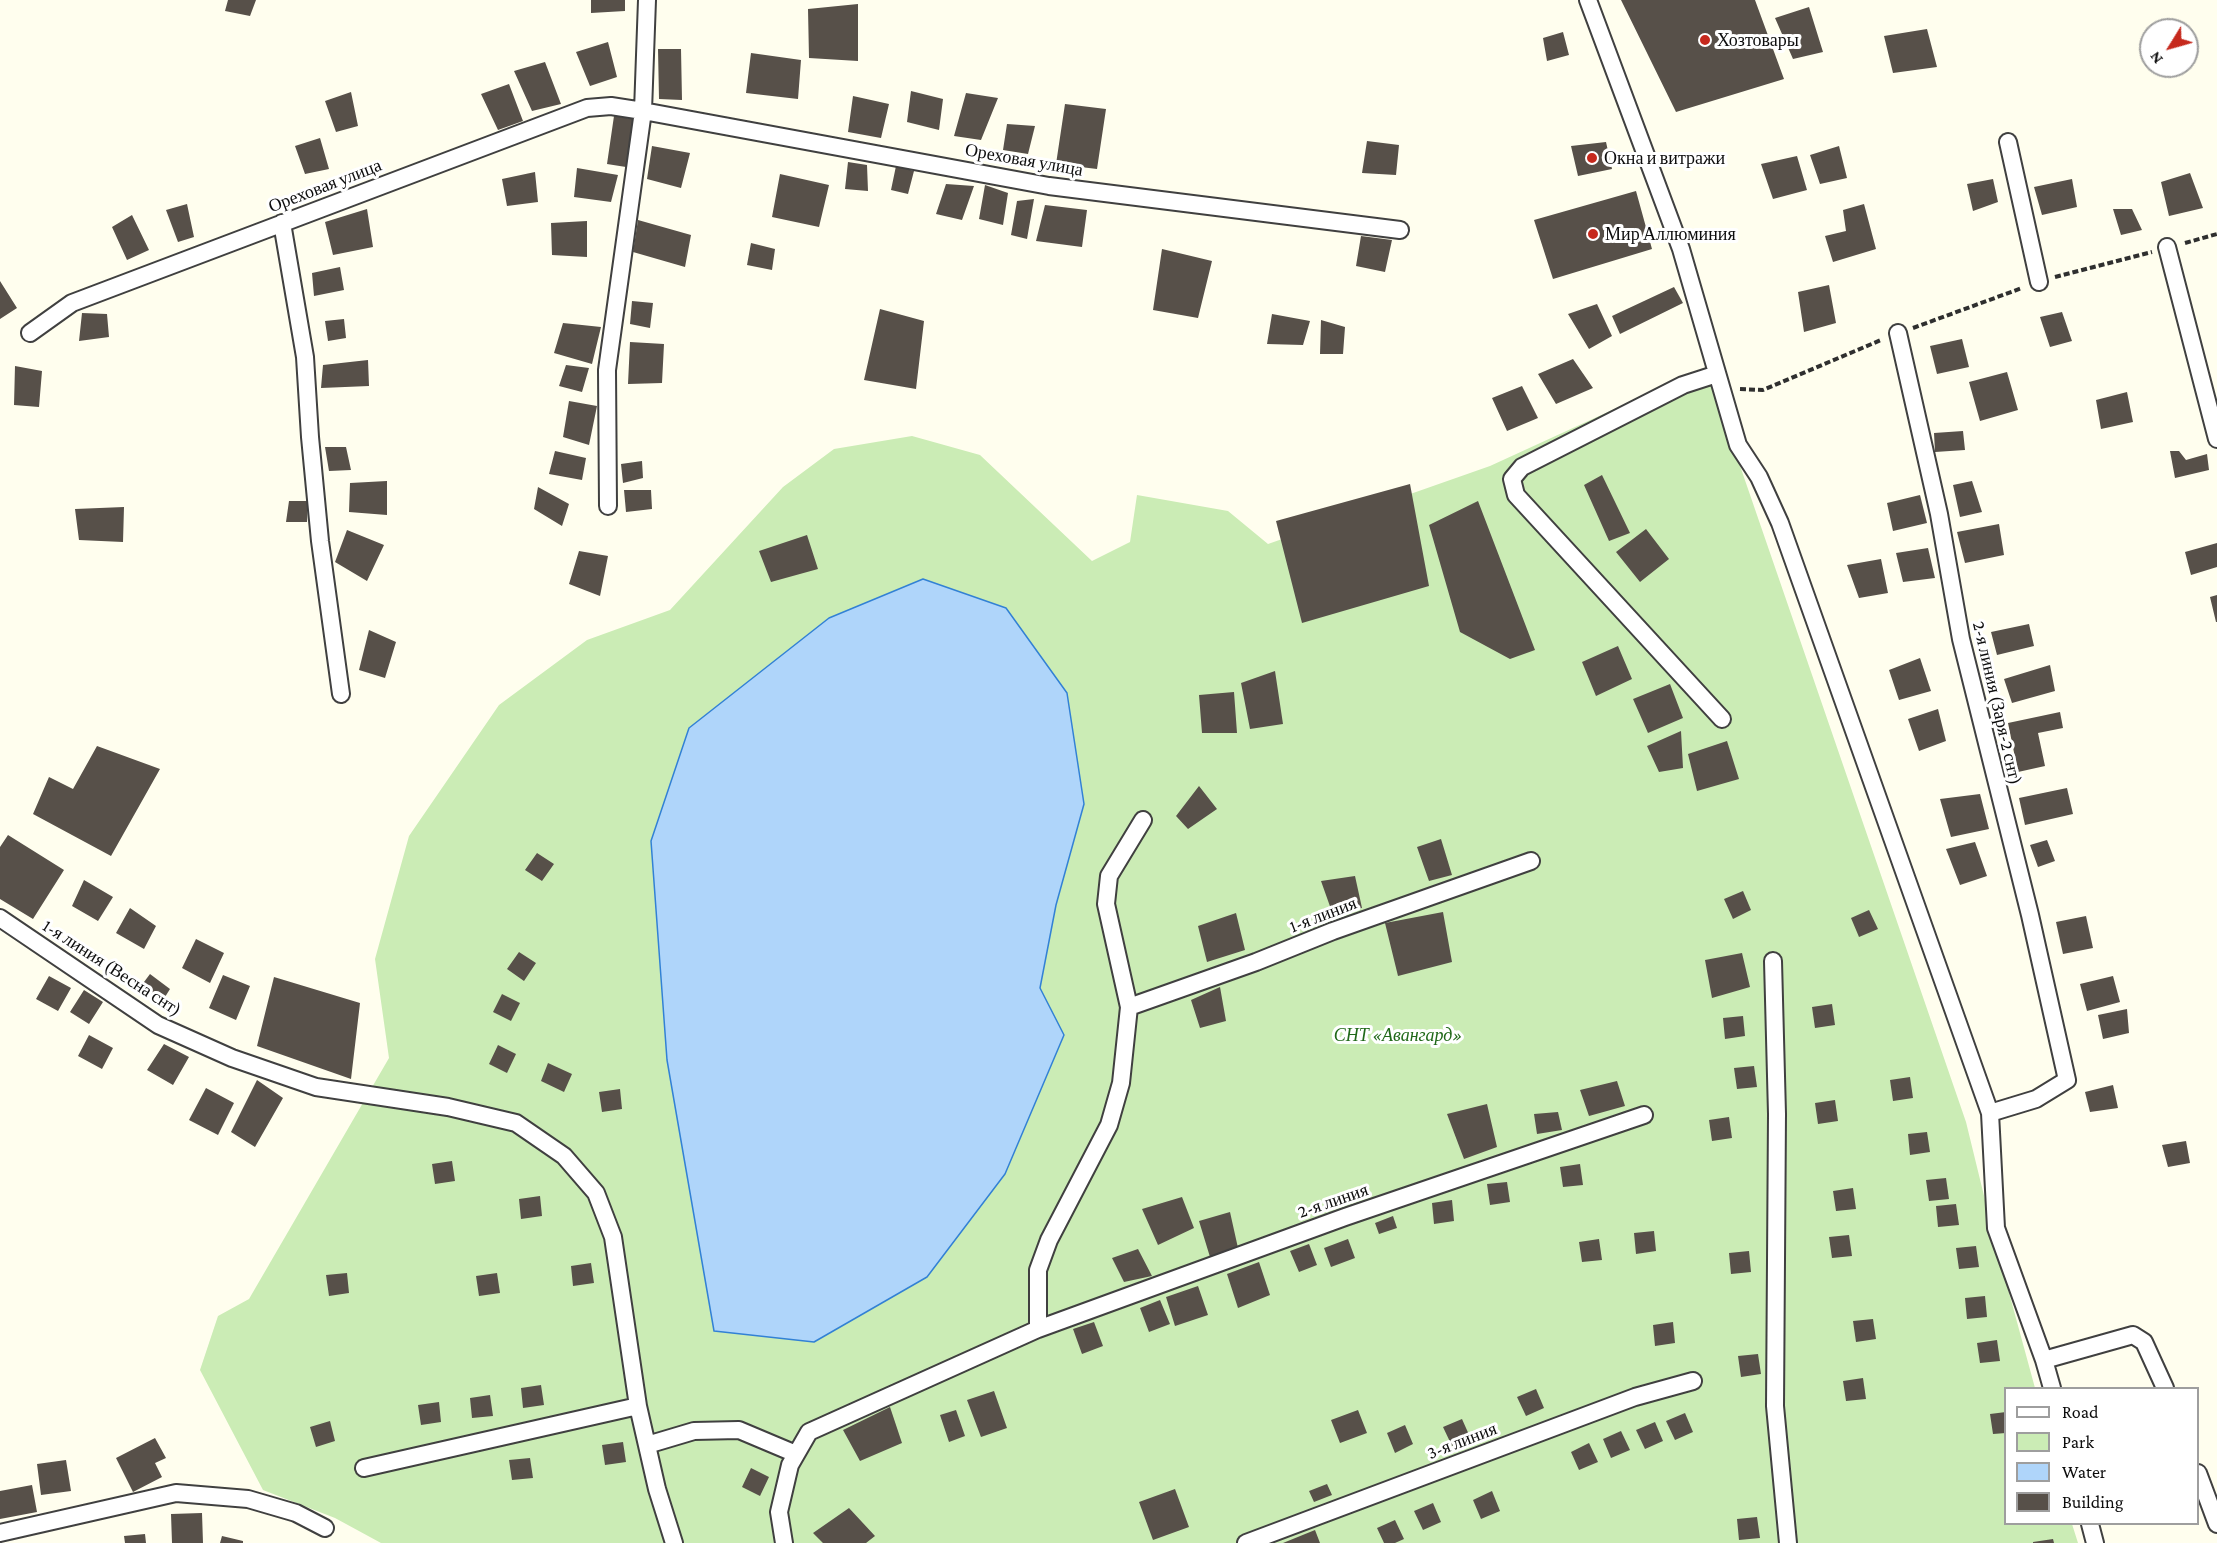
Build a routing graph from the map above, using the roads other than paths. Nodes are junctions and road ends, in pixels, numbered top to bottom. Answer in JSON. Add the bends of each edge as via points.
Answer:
{"nodes":[{"id":1,"x":647,"y":0,"type":"edge"},
{"id":2,"x":1588,"y":0,"type":"edge"},
{"id":3,"x":643,"y":111,"type":"junction"},
{"id":4,"x":2008,"y":142,"type":"dead end"},
{"id":5,"x":282,"y":223,"type":"junction"},
{"id":6,"x":1400,"y":230,"type":"dead end"},
{"id":7,"x":2167,"y":248,"type":"road end"},
{"id":8,"x":2039,"y":282,"type":"road end"},
{"id":9,"x":30,"y":333,"type":"dead end"},
{"id":10,"x":1898,"y":333,"type":"road end"},
{"id":11,"x":1717,"y":374,"type":"junction"},
{"id":12,"x":2217,"y":439,"type":"edge"},
{"id":13,"x":608,"y":506,"type":"dead end"},
{"id":14,"x":341,"y":694,"type":"dead end"},
{"id":15,"x":1722,"y":719,"type":"dead end"},
{"id":16,"x":1143,"y":820,"type":"dead end"},
{"id":17,"x":1531,"y":861,"type":"dead end"},
{"id":18,"x":0,"y":918,"type":"edge"},
{"id":19,"x":1773,"y":961,"type":"dead end"},
{"id":20,"x":1129,"y":1007,"type":"junction"},
{"id":21,"x":1990,"y":1113,"type":"junction"},
{"id":22,"x":1644,"y":1115,"type":"dead end"},
{"id":23,"x":1038,"y":1329,"type":"junction"},
{"id":24,"x":2044,"y":1360,"type":"junction"},
{"id":25,"x":1693,"y":1381,"type":"dead end"},
{"id":26,"x":2051,"y":1387,"type":"edge"},
{"id":27,"x":2164,"y":1387,"type":"edge"},
{"id":28,"x":638,"y":1406,"type":"junction"},
{"id":29,"x":647,"y":1445,"type":"junction"},
{"id":30,"x":796,"y":1454,"type":"junction"},
{"id":31,"x":364,"y":1468,"type":"dead end"},
{"id":32,"x":2199,"y":1476,"type":"edge"},
{"id":33,"x":2217,"y":1524,"type":"edge"},
{"id":34,"x":2090,"y":1525,"type":"edge"},
{"id":35,"x":325,"y":1528,"type":"dead end"},
{"id":36,"x":0,"y":1533,"type":"edge"},
{"id":37,"x":674,"y":1543,"type":"edge"},
{"id":38,"x":784,"y":1543,"type":"edge"},
{"id":39,"x":1246,"y":1543,"type":"edge"},
{"id":40,"x":1788,"y":1543,"type":"edge"},
{"id":41,"x":2096,"y":1543,"type":"edge"}],
"edges":[{"from":1,"to":3,"type":"street"},
{"from":2,"to":11,"type":"street","via":[[1681,249]]},
{"from":3,"to":5,"type":"street","name":"Ореховая улица","via":[[611,106],[587,108]]},
{"from":3,"to":6,"type":"street","name":"Ореховая улица","via":[[1049,186]]},
{"from":3,"to":13,"type":"street","via":[[607,370]]},
{"from":4,"to":8,"type":"street"},
{"from":5,"to":9,"type":"street","name":"Ореховая улица","via":[[72,303]]},
{"from":5,"to":14,"type":"street","via":[[305,357],[320,541]]},
{"from":7,"to":12,"type":"street"},
{"from":10,"to":21,"type":"street","name":"2-я линия (Заря-2 снт)","via":[[1939,513],[1961,639],[2067,1080],[2036,1099]]},
{"from":11,"to":15,"type":"street","via":[[1683,386],[1522,467],[1512,479],[1516,495]]},
{"from":11,"to":21,"type":"street","via":[[1738,445],[1759,477],[1807,594]]},
{"from":16,"to":20,"type":"street","via":[[1109,876],[1106,904]]},
{"from":17,"to":20,"type":"street","name":"1-я линия"},
{"from":18,"to":28,"type":"street","name":"1-я линия (Весна снт)","via":[[158,1025],[232,1058],[316,1087],[447,1107],[516,1123],[564,1156],[596,1192],[613,1237]]},
{"from":19,"to":40,"type":"street","via":[[1778,1114],[1775,1406]]},
{"from":20,"to":23,"type":"street","via":[[1121,1083],[1109,1125],[1049,1240],[1038,1270]]},
{"from":21,"to":24,"type":"street","via":[[1996,1228]]},
{"from":22,"to":23,"type":"street","name":"2-я линия","via":[[1345,1216]]},
{"from":23,"to":30,"type":"street","name":"2-я линия","via":[[810,1432]]},
{"from":24,"to":26,"type":"street"},
{"from":24,"to":27,"type":"street","via":[[2133,1335],[2144,1342]]},
{"from":25,"to":39,"type":"street","name":"3-я линия","via":[[1635,1397]]},
{"from":28,"to":29,"type":"street","name":"1-я линия (Весна снт)"},
{"from":28,"to":31,"type":"street"},
{"from":29,"to":30,"type":"street","via":[[694,1431],[739,1430]]},
{"from":29,"to":37,"type":"street","name":"1-я линия (Весна снт)"},
{"from":30,"to":38,"type":"street","name":"2-я линия","via":[[779,1512]]},
{"from":32,"to":33,"type":"street"},
{"from":34,"to":41,"type":"street"},
{"from":35,"to":36,"type":"street","via":[[296,1513],[248,1499],[176,1493]]}]}
